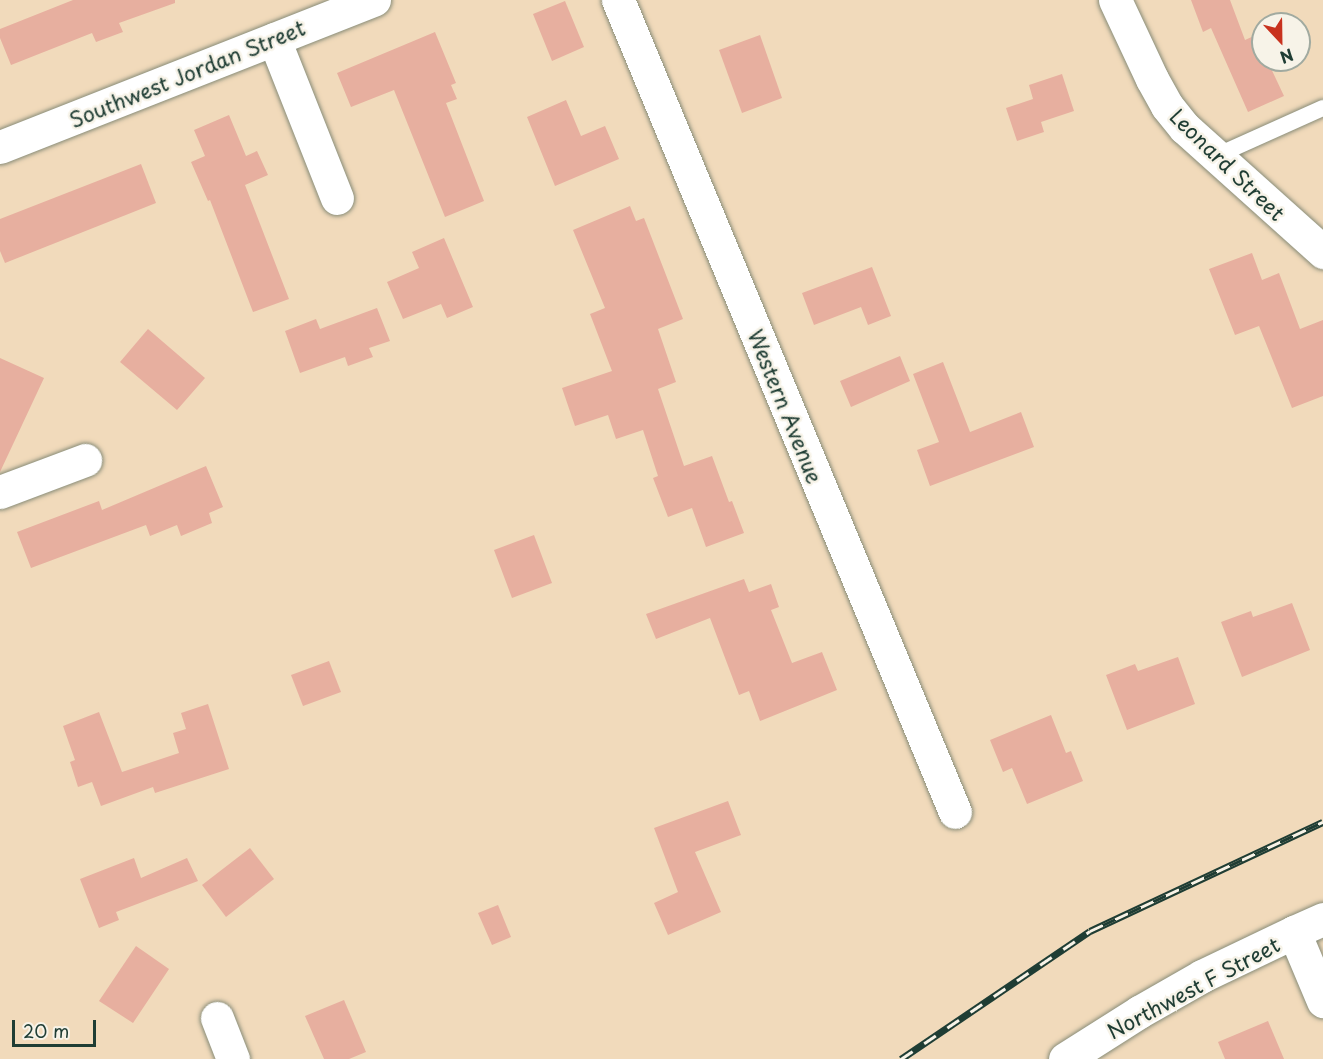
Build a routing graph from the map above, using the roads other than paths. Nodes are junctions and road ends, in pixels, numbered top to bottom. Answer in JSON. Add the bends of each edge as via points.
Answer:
{"nodes":[{"id":1,"x":374,"y":0,"type":"edge"},
{"id":2,"x":618,"y":0,"type":"edge"},
{"id":3,"x":1115,"y":0,"type":"edge"},
{"id":4,"x":274,"y":39,"type":"junction"},
{"id":5,"x":1323,"y":108,"type":"edge"},
{"id":6,"x":0,"y":147,"type":"edge"},
{"id":7,"x":1216,"y":156,"type":"junction"},
{"id":8,"x":337,"y":198,"type":"dead end"},
{"id":9,"x":1323,"y":252,"type":"edge"},
{"id":10,"x":85,"y":460,"type":"dead end"},
{"id":11,"x":0,"y":492,"type":"edge"},
{"id":12,"x":955,"y":812,"type":"dead end"},
{"id":13,"x":1309,"y":926,"type":"edge"},
{"id":14,"x":1323,"y":1001,"type":"edge"},
{"id":15,"x":217,"y":1018,"type":"dead end"},
{"id":16,"x":233,"y":1059,"type":"edge"},
{"id":17,"x":1065,"y":1059,"type":"edge"}],
"edges":[{"from":1,"to":4,"type":"street","name":"Southwest Jordan Street"},
{"from":2,"to":12,"type":"street","name":"Western Avenue"},
{"from":3,"to":7,"type":"street","name":"Leonard Street","via":[[1167,106]]},
{"from":4,"to":6,"type":"street","name":"Southwest Jordan Street"},
{"from":4,"to":8,"type":"street"},
{"from":5,"to":7,"type":"lane"},
{"from":7,"to":9,"type":"street","name":"Leonard Street"},
{"from":10,"to":11,"type":"street"},
{"from":13,"to":14,"type":"street"},
{"from":13,"to":17,"type":"street","name":"Northwest F Street","via":[[1193,981]]},
{"from":15,"to":16,"type":"street"}]}
